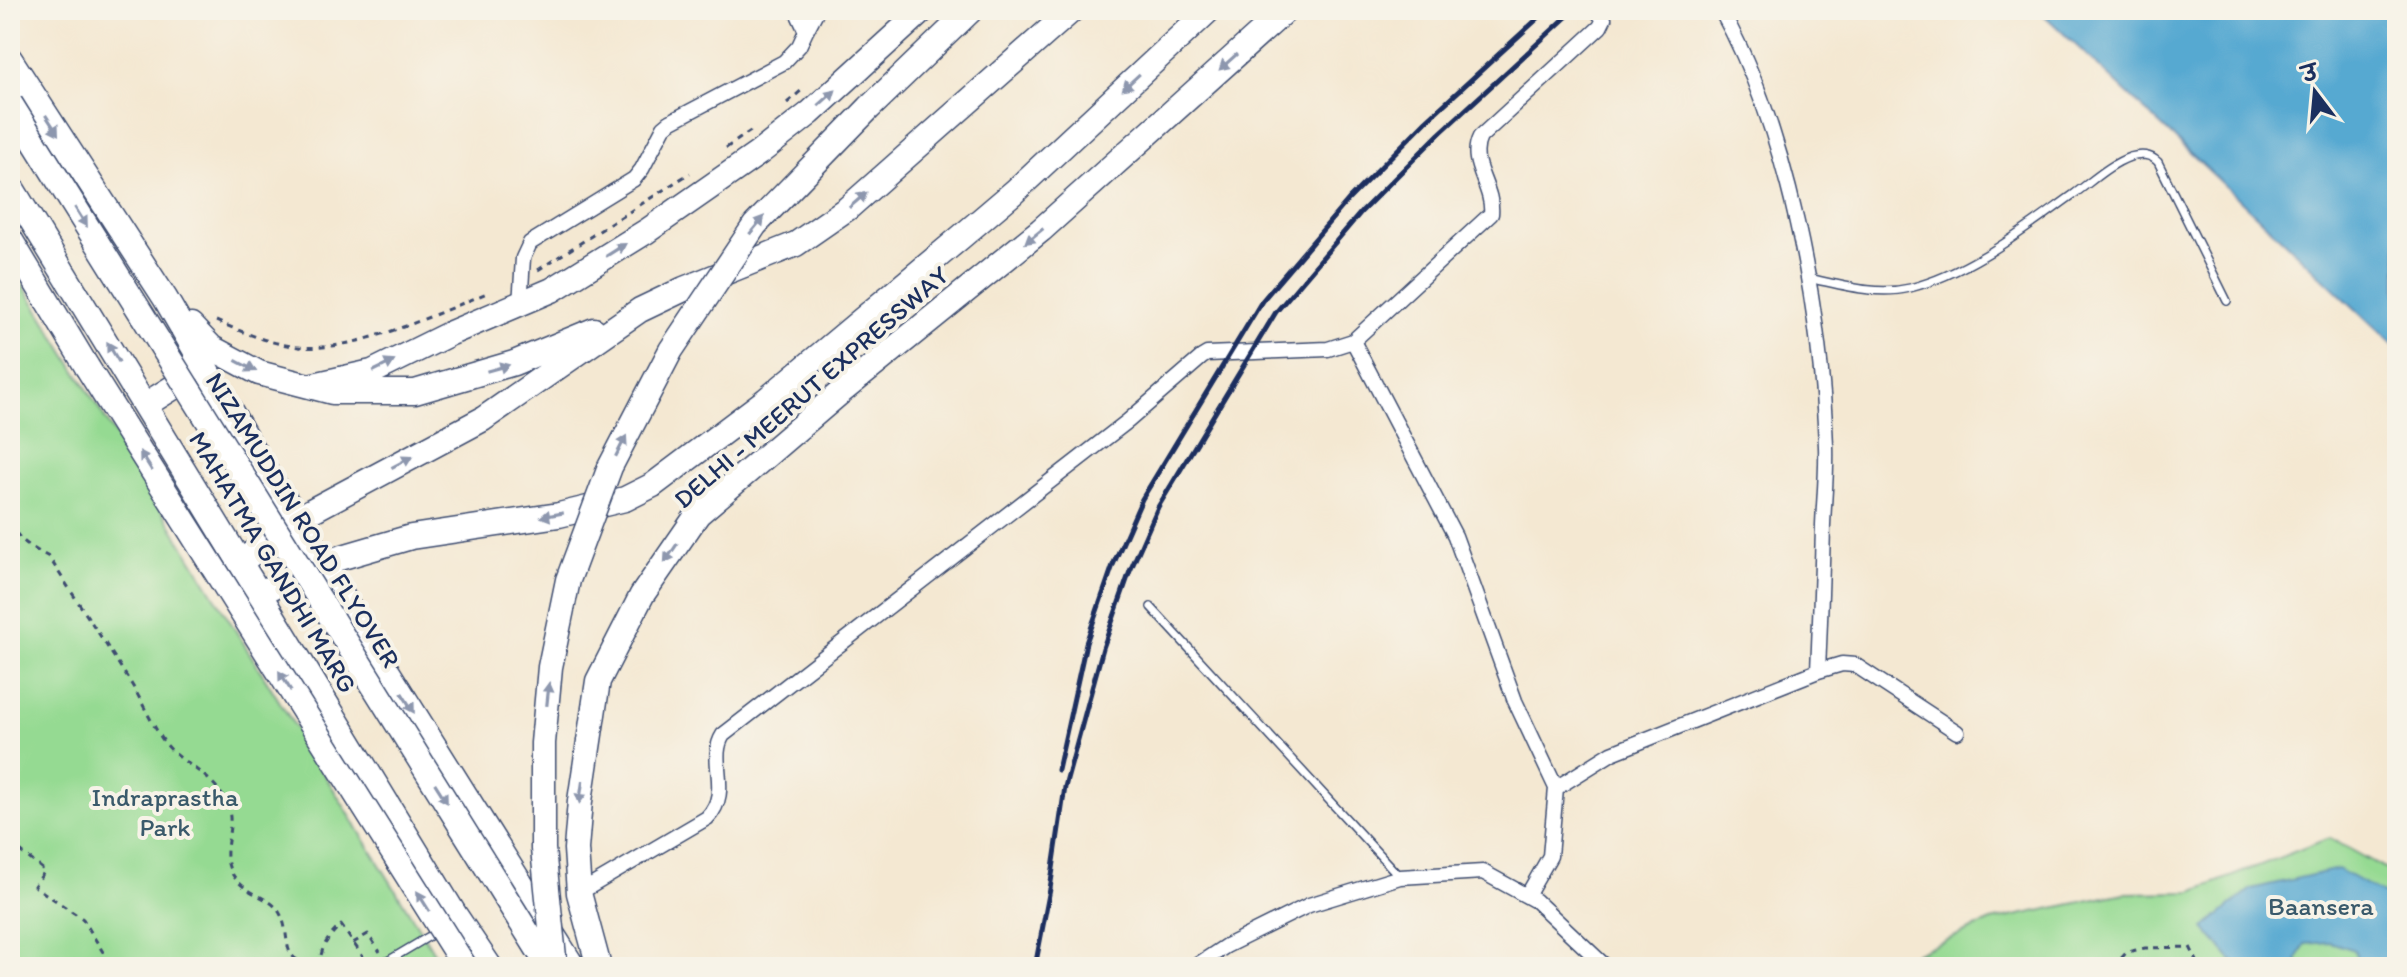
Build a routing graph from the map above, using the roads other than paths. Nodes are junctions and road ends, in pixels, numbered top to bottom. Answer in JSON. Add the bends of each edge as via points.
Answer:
{"nodes":[{"id":1,"x":796,"y":10,"type":"edge"},
{"id":2,"x":817,"y":10,"type":"edge"},
{"id":3,"x":923,"y":10,"type":"edge"},
{"id":4,"x":971,"y":10,"type":"edge"},
{"id":5,"x":1072,"y":10,"type":"edge"},
{"id":6,"x":1209,"y":10,"type":"edge"},
{"id":7,"x":1286,"y":10,"type":"edge"},
{"id":8,"x":1596,"y":10,"type":"edge"},
{"id":9,"x":1721,"y":10,"type":"edge"},
{"id":10,"x":806,"y":31,"type":"junction"},
{"id":11,"x":10,"y":59,"type":"edge"},
{"id":12,"x":10,"y":103,"type":"edge"},
{"id":13,"x":10,"y":185,"type":"edge"},
{"id":14,"x":10,"y":239,"type":"edge"},
{"id":15,"x":1808,"y":278,"type":"junction"},
{"id":16,"x":165,"y":298,"type":"junction"},
{"id":17,"x":2227,"y":301,"type":"dead end"},
{"id":18,"x":520,"y":305,"type":"junction"},
{"id":19,"x":640,"y":310,"type":"junction"},
{"id":20,"x":1353,"y":341,"type":"junction"},
{"id":21,"x":198,"y":355,"type":"junction"},
{"id":22,"x":309,"y":386,"type":"junction"},
{"id":23,"x":145,"y":405,"type":"junction"},
{"id":24,"x":298,"y":518,"type":"junction"},
{"id":25,"x":241,"y":562,"type":"junction"},
{"id":26,"x":322,"y":563,"type":"junction"},
{"id":27,"x":260,"y":593,"type":"junction"},
{"id":28,"x":1151,"y":607,"type":"dead end"},
{"id":29,"x":1818,"y":671,"type":"junction"},
{"id":30,"x":1957,"y":732,"type":"dead end"},
{"id":31,"x":1556,"y":788,"type":"junction"},
{"id":32,"x":1400,"y":877,"type":"junction"},
{"id":33,"x":579,"y":893,"type":"junction"},
{"id":34,"x":1527,"y":896,"type":"junction"},
{"id":35,"x":458,"y":919,"type":"junction"},
{"id":36,"x":388,"y":964,"type":"edge"},
{"id":37,"x":465,"y":967,"type":"edge"},
{"id":38,"x":490,"y":967,"type":"edge"},
{"id":39,"x":552,"y":967,"type":"edge"},
{"id":40,"x":573,"y":967,"type":"edge"},
{"id":41,"x":599,"y":967,"type":"edge"},
{"id":42,"x":1194,"y":967,"type":"edge"},
{"id":43,"x":1606,"y":967,"type":"edge"}],
"edges":[{"from":1,"to":10,"type":"street"},
{"from":2,"to":10,"type":"street"},
{"from":18,"to":3,"type":"highway","one_way":true,"via":[[647,231],[759,153]]},
{"from":39,"to":4,"type":"highway","one_way":true,"bridge":true,"via":[[543,849],[543,743],[550,667],[568,580],[610,467],[671,350],[755,225]]},
{"from":19,"to":5,"type":"highway","one_way":true,"via":[[796,244],[848,208]]},
{"from":6,"to":26,"type":"highway","name":"DELHI - MEERUT EXPRESSWAY","one_way":true,"via":[[961,237],[766,400],[653,485],[625,499],[559,515],[411,537]]},
{"from":7,"to":33,"type":"highway","name":"DELHI - MEERUT EXPRESSWAY","one_way":true,"via":[[1041,230],[698,514],[642,595],[598,681],[580,801]]},
{"from":8,"to":20,"type":"street","via":[[1604,19],[1600,27],[1480,137],[1475,155],[1491,214]]},
{"from":9,"to":15,"type":"street","via":[[1751,70],[1778,150]]},
{"from":10,"to":18,"type":"street","via":[[784,62],[670,122],[634,179],[530,243],[523,258]]},
{"from":11,"to":16,"type":"highway","one_way":true},
{"from":12,"to":39,"type":"highway","name":"NIZAMUDDIN ROAD FLYOVER","one_way":true,"bridge":true},
{"from":23,"to":13,"type":"highway","name":"MAHATMA GANDHI MARG","one_way":true},
{"from":37,"to":14,"type":"highway","one_way":true,"bridge":true},
{"from":15,"to":17,"type":"lane","via":[[1874,291],[1932,281],[1980,257],[2115,165],[2142,155],[2158,162]]},
{"from":15,"to":29,"type":"street","via":[[1826,449]]},
{"from":16,"to":21,"type":"highway"},
{"from":16,"to":22,"type":"highway","one_way":true,"via":[[212,348],[259,373]]},
{"from":22,"to":18,"type":"highway","one_way":true,"via":[[372,372]]},
{"from":22,"to":19,"type":"highway","one_way":true,"via":[[332,392],[415,392],[514,363]]},
{"from":24,"to":19,"type":"highway","one_way":true,"via":[[483,419]]},
{"from":20,"to":31,"type":"street","via":[[1450,526],[1515,701]]},
{"from":20,"to":33,"type":"street","via":[[1328,349],[1202,357],[1128,421],[723,735],[720,798],[707,818]]},
{"from":21,"to":23,"type":"highway","via":[[177,385]]},
{"from":21,"to":24,"type":"highway"},
{"from":23,"to":25,"type":"highway","name":"MAHATMA GANDHI MARG"},
{"from":24,"to":25,"type":"highway"},
{"from":24,"to":26,"type":"highway"},
{"from":25,"to":27,"type":"highway","name":"MAHATMA GANDHI MARG"},
{"from":26,"to":27,"type":"highway","name":"DELHI - MEERUT EXPRESSWAY"},
{"from":26,"to":40,"type":"highway","one_way":true},
{"from":27,"to":35,"type":"highway","name":"MAHATMA GANDHI MARG"},
{"from":28,"to":32,"type":"lane"},
{"from":29,"to":30,"type":"street","via":[[1855,665]]},
{"from":29,"to":31,"type":"street","via":[[1612,753]]},
{"from":31,"to":34,"type":"street","via":[[1550,856]]},
{"from":32,"to":34,"type":"street","via":[[1483,872]]},
{"from":32,"to":42,"type":"street","via":[[1309,905]]},
{"from":33,"to":41,"type":"highway","name":"DELHI - MEERUT EXPRESSWAY"},
{"from":34,"to":43,"type":"street"},
{"from":35,"to":36,"type":"lane"},
{"from":35,"to":38,"type":"highway","name":"MAHATMA GANDHI MARG"}]}
